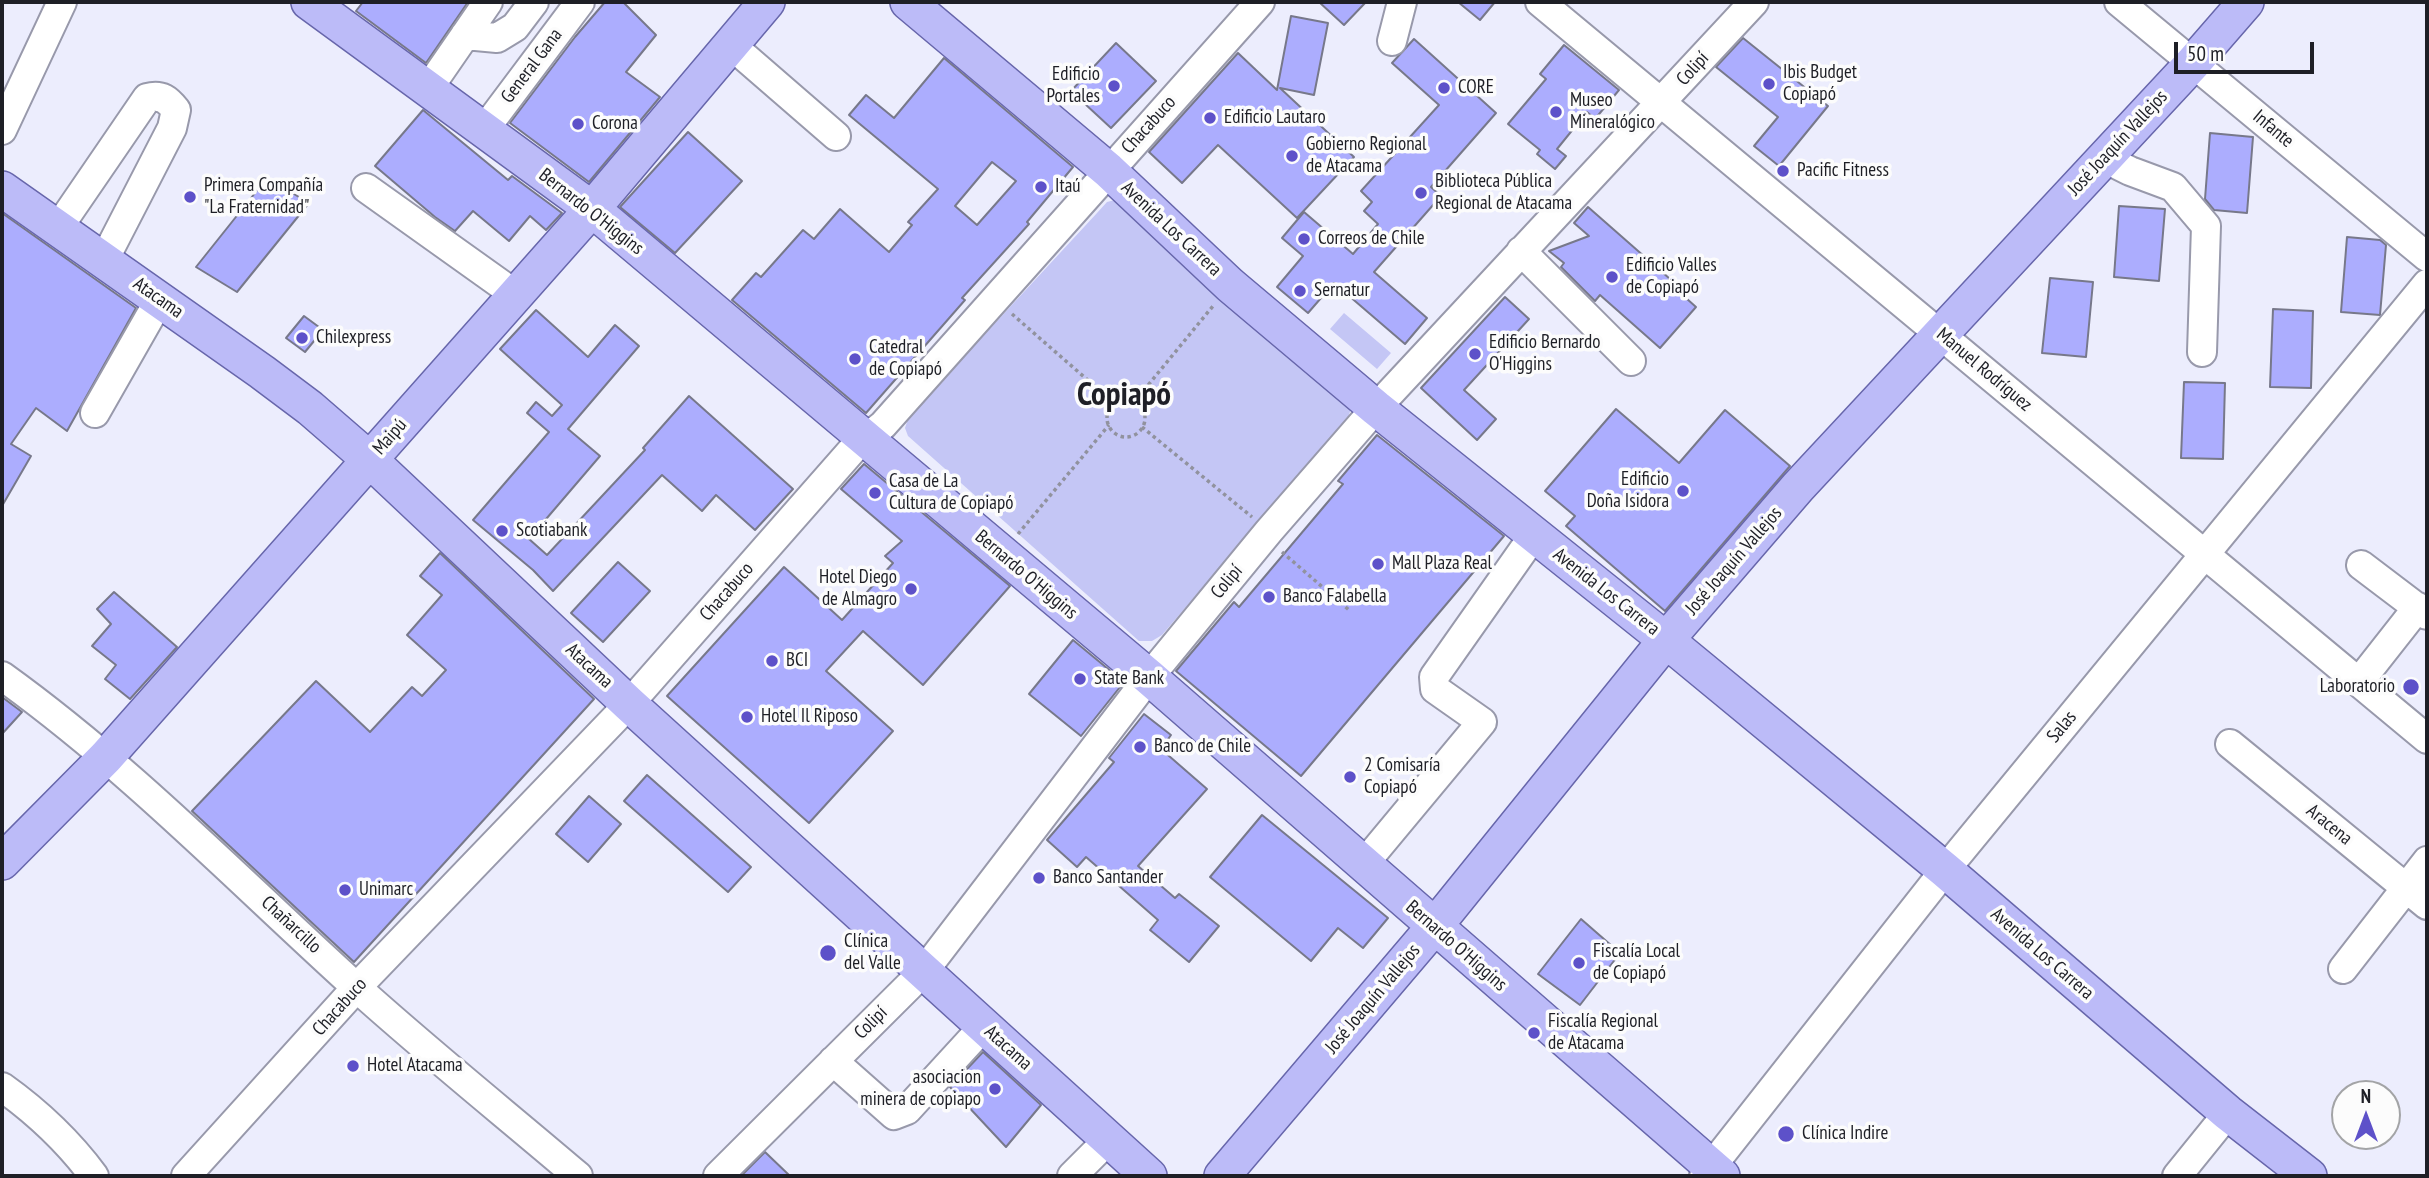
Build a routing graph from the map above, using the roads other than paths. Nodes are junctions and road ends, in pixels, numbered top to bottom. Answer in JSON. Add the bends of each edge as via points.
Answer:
{"nodes":[{"id":1,"x":62,"y":2,"type":"edge"},
{"id":2,"x":309,"y":2,"type":"edge"},
{"id":3,"x":488,"y":2,"type":"edge"},
{"id":4,"x":534,"y":2,"type":"edge"},
{"id":5,"x":580,"y":2,"type":"edge"},
{"id":6,"x":767,"y":2,"type":"edge"},
{"id":7,"x":1260,"y":2,"type":"edge"},
{"id":8,"x":1402,"y":2,"type":"edge"},
{"id":9,"x":1540,"y":2,"type":"edge"},
{"id":10,"x":1754,"y":2,"type":"edge"},
{"id":11,"x":2119,"y":2,"type":"edge"},
{"id":12,"x":2246,"y":2,"type":"edge"},
{"id":13,"x":916,"y":4,"type":"edge"},
{"id":14,"x":465,"y":35,"type":"junction"},
{"id":15,"x":1392,"y":41,"type":"dead end"},
{"id":16,"x":732,"y":45,"type":"junction"},
{"id":17,"x":2193,"y":63,"type":"junction"},
{"id":18,"x":428,"y":89,"type":"junction"},
{"id":19,"x":1661,"y":104,"type":"junction"},
{"id":20,"x":2,"y":130,"type":"edge"},
{"id":21,"x":484,"y":130,"type":"junction"},
{"id":22,"x":836,"y":136,"type":"dead end"},
{"id":23,"x":2104,"y":158,"type":"junction"},
{"id":24,"x":1108,"y":170,"type":"junction"},
{"id":25,"x":366,"y":188,"type":"dead end"},
{"id":26,"x":2,"y":189,"type":"edge"},
{"id":27,"x":592,"y":209,"type":"junction"},
{"id":28,"x":58,"y":228,"type":"junction"},
{"id":29,"x":1521,"y":251,"type":"junction"},
{"id":30,"x":2427,"y":257,"type":"edge"},
{"id":31,"x":104,"y":260,"type":"junction"},
{"id":32,"x":2427,"y":284,"type":"edge"},
{"id":33,"x":516,"y":295,"type":"junction"},
{"id":34,"x":160,"y":299,"type":"junction"},
{"id":35,"x":1939,"y":333,"type":"junction"},
{"id":36,"x":2202,"y":352,"type":"dead end"},
{"id":37,"x":1631,"y":361,"type":"dead end"},
{"id":38,"x":1376,"y":408,"type":"junction"},
{"id":39,"x":95,"y":412,"type":"dead end"},
{"id":40,"x":865,"y":439,"type":"junction"},
{"id":41,"x":370,"y":460,"type":"junction"},
{"id":42,"x":1534,"y":536,"type":"junction"},
{"id":43,"x":2205,"y":554,"type":"junction"},
{"id":44,"x":2361,"y":565,"type":"dead end"},
{"id":45,"x":2423,"y":611,"type":"edge"},
{"id":46,"x":1666,"y":640,"type":"junction"},
{"id":47,"x":2,"y":676,"type":"edge"},
{"id":48,"x":1149,"y":677,"type":"junction"},
{"id":49,"x":2359,"y":682,"type":"junction"},
{"id":50,"x":629,"y":704,"type":"junction"},
{"id":51,"x":2427,"y":739,"type":"edge"},
{"id":52,"x":2230,"y":744,"type":"dead end"},
{"id":53,"x":106,"y":757,"type":"junction"},
{"id":54,"x":2427,"y":861,"type":"edge"},
{"id":55,"x":2,"y":862,"type":"edge"},
{"id":56,"x":1363,"y":864,"type":"junction"},
{"id":57,"x":1945,"y":870,"type":"junction"},
{"id":58,"x":2417,"y":897,"type":"edge"},
{"id":59,"x":1434,"y":927,"type":"junction"},
{"id":60,"x":2343,"y":970,"type":"dead end"},
{"id":61,"x":923,"y":971,"type":"junction"},
{"id":62,"x":357,"y":988,"type":"junction"},
{"id":63,"x":984,"y":1026,"type":"junction"},
{"id":64,"x":833,"y":1060,"type":"junction"},
{"id":65,"x":2,"y":1087,"type":"edge"},
{"id":66,"x":2228,"y":1113,"type":"junction"},
{"id":67,"x":1109,"y":1139,"type":"junction"},
{"id":68,"x":1713,"y":1173,"type":"edge"},
{"id":69,"x":94,"y":1176,"type":"edge"},
{"id":70,"x":186,"y":1176,"type":"edge"},
{"id":71,"x":578,"y":1176,"type":"edge"},
{"id":72,"x":718,"y":1176,"type":"edge"},
{"id":73,"x":1072,"y":1176,"type":"edge"},
{"id":74,"x":1149,"y":1176,"type":"edge"},
{"id":75,"x":1222,"y":1176,"type":"edge"},
{"id":76,"x":2177,"y":1176,"type":"edge"},
{"id":77,"x":2309,"y":1176,"type":"edge"}],
"edges":[{"from":1,"to":20,"type":"street"},
{"from":2,"to":18,"type":"main road","name":"Bernardo O'Higgins"},
{"from":3,"to":14,"type":"street"},
{"from":4,"to":14,"type":"street","via":[[515,27],[497,38]]},
{"from":5,"to":21,"type":"street","name":"General Gana"},
{"from":6,"to":16,"type":"main road","name":"Maipú"},
{"from":7,"to":24,"type":"street","name":"Chacabuco"},
{"from":8,"to":15,"type":"street"},
{"from":9,"to":19,"type":"street","name":"Manuel Rodríguez"},
{"from":10,"to":19,"type":"street","name":"Colipí"},
{"from":11,"to":17,"type":"street","name":"Infante"},
{"from":12,"to":17,"type":"main road","name":"José Joaquín Vallejos"},
{"from":13,"to":24,"type":"main road","name":"Avenida Los Carrera"},
{"from":14,"to":18,"type":"street"},
{"from":16,"to":22,"type":"street"},
{"from":16,"to":27,"type":"main road","name":"Maipú"},
{"from":17,"to":23,"type":"main road","name":"José Joaquín Vallejos"},
{"from":17,"to":30,"type":"street","name":"Infante"},
{"from":18,"to":21,"type":"main road","name":"Bernardo O'Higgins"},
{"from":19,"to":29,"type":"street","name":"Colipí"},
{"from":19,"to":35,"type":"street","name":"Manuel Rodríguez"},
{"from":21,"to":27,"type":"main road","name":"Bernardo O'Higgins"},
{"from":23,"to":35,"type":"main road","name":"José Joaquín Vallejos"},
{"from":23,"to":36,"type":"street","via":[[2174,187],[2206,226]]},
{"from":24,"to":38,"type":"main road","name":"Avenida Los Carrera","via":[[1230,285]]},
{"from":24,"to":40,"type":"street","name":"Chacabuco","via":[[883,425]]},
{"from":25,"to":33,"type":"street"},
{"from":26,"to":28,"type":"main road","name":"Atacama"},
{"from":27,"to":33,"type":"main road","name":"Maipú"},
{"from":27,"to":40,"type":"main road","name":"Bernardo O'Higgins"},
{"from":28,"to":31,"type":"main road","name":"Atacama"},
{"from":28,"to":31,"type":"street","via":[[147,98],[167,100],[176,110],[172,128]]},
{"from":29,"to":37,"type":"street"},
{"from":29,"to":38,"type":"street","name":"Colipí"},
{"from":31,"to":34,"type":"main road","name":"Atacama"},
{"from":32,"to":43,"type":"street","name":"Salas"},
{"from":33,"to":41,"type":"main road","name":"Maipú"},
{"from":34,"to":39,"type":"street"},
{"from":34,"to":41,"type":"main road","name":"Atacama","via":[[310,408]]},
{"from":35,"to":43,"type":"street","name":"Manuel Rodríguez"},
{"from":35,"to":46,"type":"main road","name":"José Joaquín Vallejos","via":[[1798,486]]},
{"from":38,"to":42,"type":"main road","name":"Avenida Los Carrera"},
{"from":38,"to":48,"type":"street","name":"Colipí"},
{"from":40,"to":48,"type":"main road","name":"Bernardo O'Higgins"},
{"from":40,"to":50,"type":"street","name":"Chacabuco"},
{"from":41,"to":50,"type":"main road","name":"Atacama"},
{"from":41,"to":53,"type":"main road","name":"Maipú"},
{"from":42,"to":46,"type":"main road","name":"Avenida Los Carrera"},
{"from":42,"to":56,"type":"street","via":[[1434,677],[1436,689],[1482,722]]},
{"from":43,"to":49,"type":"street","name":"Manuel Rodríguez"},
{"from":43,"to":57,"type":"street","name":"Salas"},
{"from":44,"to":45,"type":"street"},
{"from":45,"to":49,"type":"street"},
{"from":46,"to":57,"type":"main road","name":"Avenida Los Carrera"},
{"from":46,"to":59,"type":"main road","name":"José Joaquín Vallejos"},
{"from":47,"to":53,"type":"street","name":"Chañarcillo"},
{"from":48,"to":56,"type":"main road","name":"Bernardo O'Higgins"},
{"from":48,"to":61,"type":"street","name":"Colipí"},
{"from":49,"to":51,"type":"street","name":"Manuel Rodríguez"},
{"from":50,"to":61,"type":"main road","name":"Atacama"},
{"from":50,"to":62,"type":"street","name":"Chacabuco"},
{"from":52,"to":58,"type":"street","name":"Aracena"},
{"from":53,"to":55,"type":"main road","name":"Maipú"},
{"from":53,"to":62,"type":"street","name":"Chañarcillo"},
{"from":54,"to":58,"type":"street"},
{"from":56,"to":59,"type":"main road","name":"Bernardo O'Higgins"},
{"from":57,"to":66,"type":"main road","name":"Avenida Los Carrera"},
{"from":57,"to":68,"type":"street","name":"Salas"},
{"from":58,"to":60,"type":"street"},
{"from":59,"to":68,"type":"main road","name":"Bernardo O'Higgins"},
{"from":59,"to":75,"type":"main road","name":"José Joaquín Vallejos"},
{"from":61,"to":63,"type":"main road","name":"Atacama"},
{"from":61,"to":64,"type":"street","name":"Colipí"},
{"from":62,"to":70,"type":"street","name":"Chacabuco"},
{"from":62,"to":71,"type":"street","name":"Chañarcillo"},
{"from":63,"to":64,"type":"street","via":[[907,1110],[894,1115]]},
{"from":63,"to":67,"type":"main road","name":"Atacama"},
{"from":64,"to":72,"type":"street","name":"Colipí"},
{"from":65,"to":69,"type":"street","via":[[41,1117]]},
{"from":66,"to":76,"type":"street"},
{"from":66,"to":77,"type":"main road","name":"Avenida Los Carrera"},
{"from":67,"to":73,"type":"street"},
{"from":67,"to":74,"type":"main road","name":"Atacama"}]}
